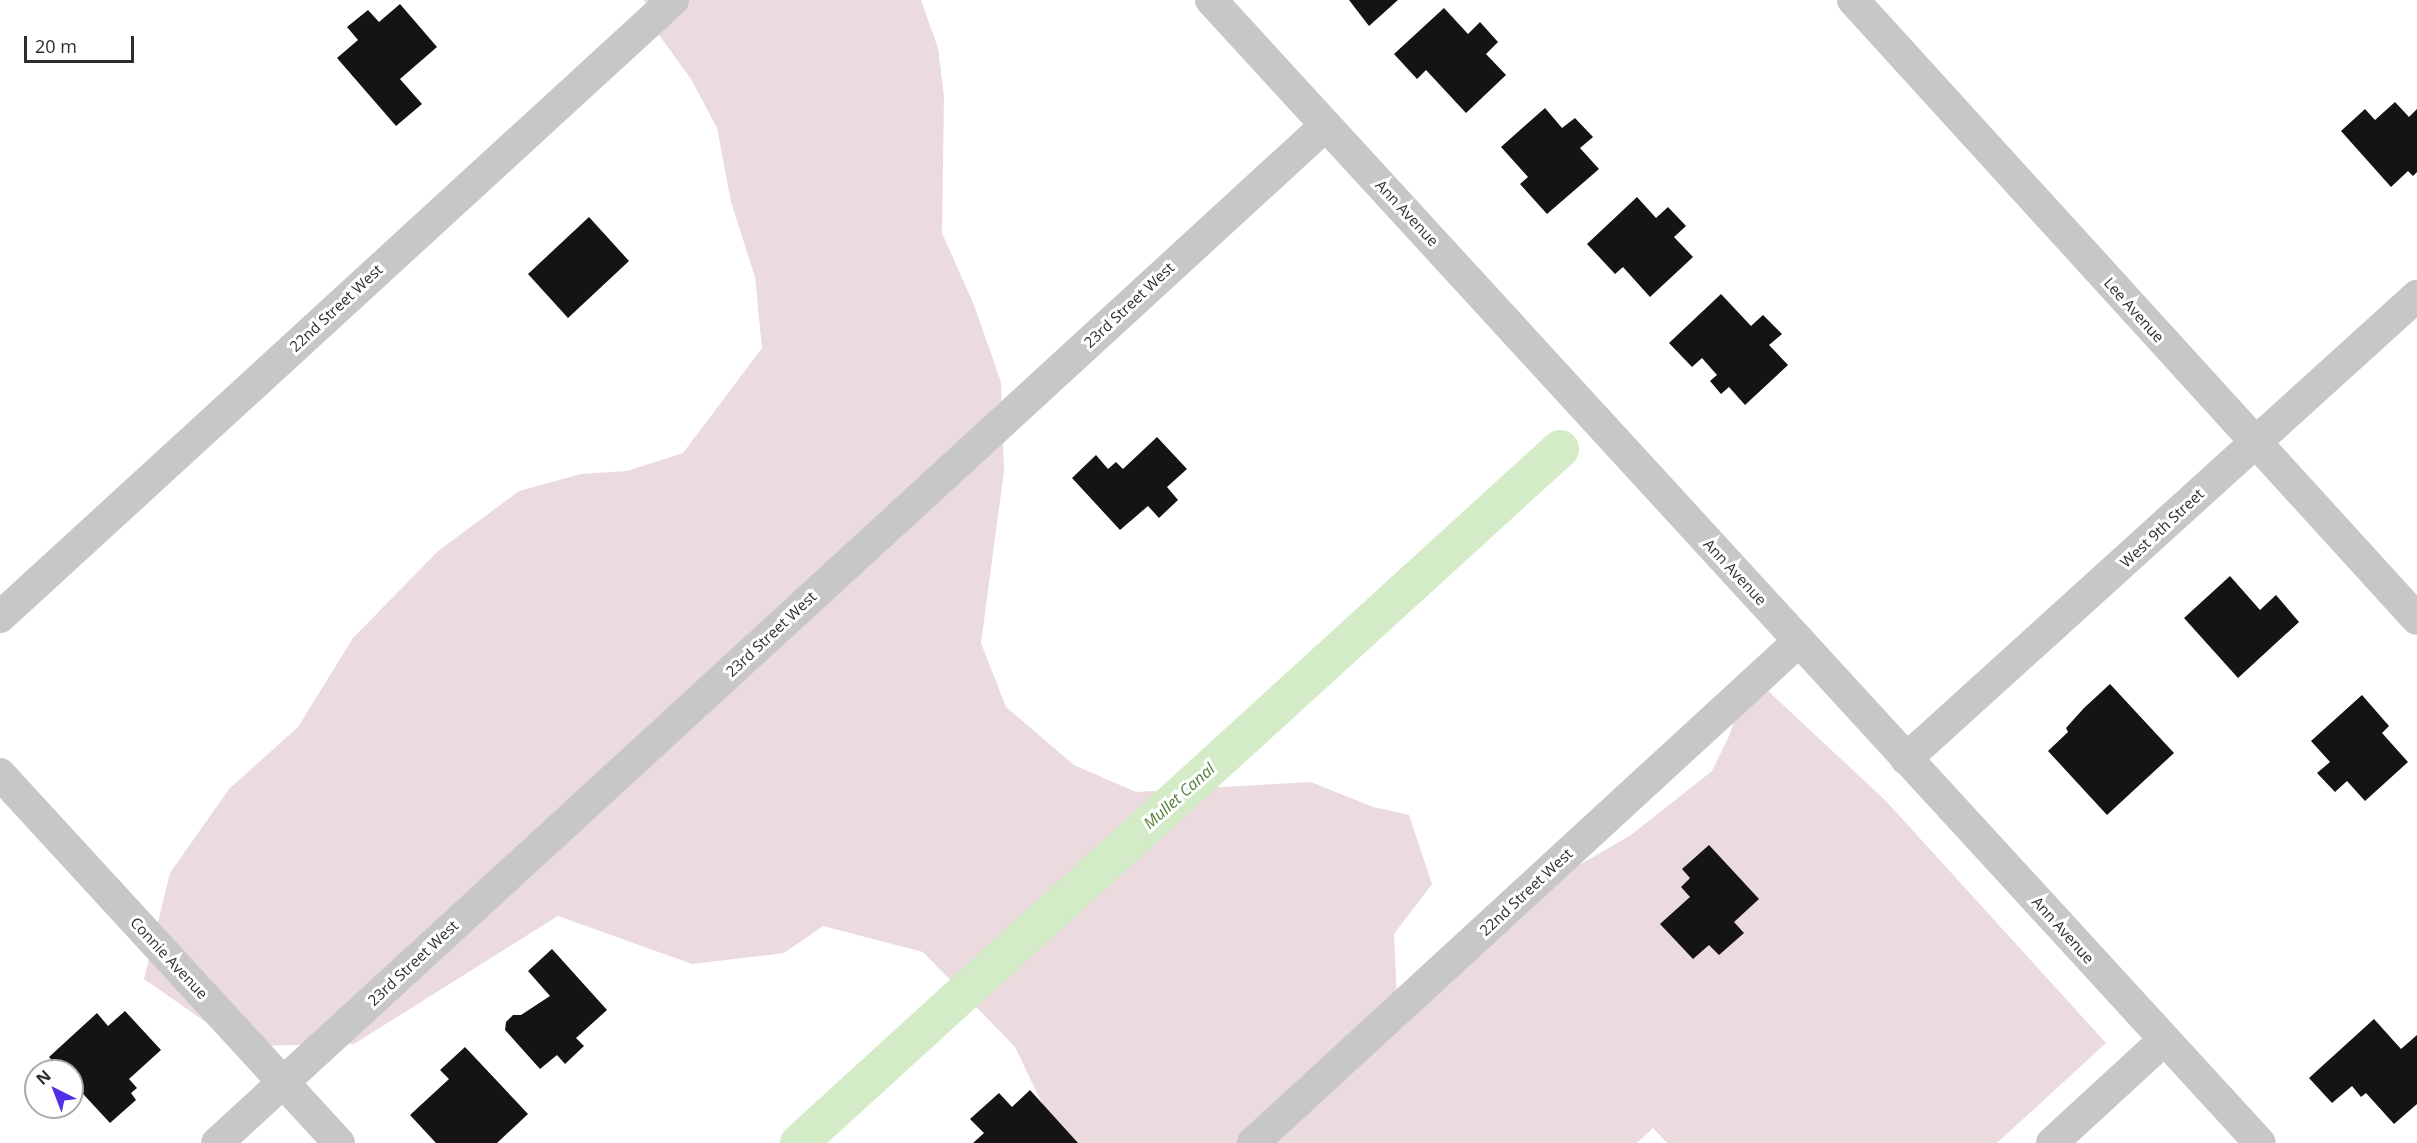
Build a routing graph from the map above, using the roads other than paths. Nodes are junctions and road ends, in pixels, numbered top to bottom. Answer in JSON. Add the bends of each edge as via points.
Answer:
{"nodes":[{"id":1,"x":673,"y":0,"type":"edge"},
{"id":2,"x":1211,"y":0,"type":"edge"},
{"id":3,"x":1853,"y":0,"type":"edge"},
{"id":4,"x":1326,"y":125,"type":"junction"},
{"id":5,"x":2417,"y":296,"type":"edge"},
{"id":6,"x":2255,"y":443,"type":"junction"},
{"id":7,"x":0,"y":617,"type":"edge"},
{"id":8,"x":2417,"y":619,"type":"edge"},
{"id":9,"x":1799,"y":641,"type":"junction"},
{"id":10,"x":1906,"y":759,"type":"junction"},
{"id":11,"x":0,"y":774,"type":"edge"},
{"id":12,"x":2163,"y":1041,"type":"junction"},
{"id":13,"x":283,"y":1082,"type":"junction"},
{"id":14,"x":217,"y":1143,"type":"edge"},
{"id":15,"x":339,"y":1143,"type":"edge"},
{"id":16,"x":1253,"y":1143,"type":"edge"},
{"id":17,"x":2052,"y":1143,"type":"edge"},
{"id":18,"x":2260,"y":1143,"type":"edge"}],
"edges":[{"from":1,"to":7,"type":"street","name":"22nd Street West"},
{"from":2,"to":4,"type":"street","name":"Ann Avenue"},
{"from":3,"to":6,"type":"street","name":"Lee Avenue"},
{"from":4,"to":9,"type":"street","name":"Ann Avenue"},
{"from":4,"to":13,"type":"street","name":"23rd Street West"},
{"from":5,"to":6,"type":"street","name":"West 9th Street"},
{"from":6,"to":8,"type":"street","name":"Lee Avenue"},
{"from":6,"to":10,"type":"street","name":"West 9th Street"},
{"from":9,"to":10,"type":"street","name":"Ann Avenue"},
{"from":9,"to":16,"type":"street","name":"22nd Street West"},
{"from":10,"to":12,"type":"street","name":"Ann Avenue"},
{"from":11,"to":13,"type":"street","name":"Connie Avenue"},
{"from":12,"to":17,"type":"street"},
{"from":12,"to":18,"type":"street","name":"Ann Avenue"},
{"from":13,"to":14,"type":"street","name":"23rd Street West"},
{"from":13,"to":15,"type":"street","name":"Connie Avenue"}]}
